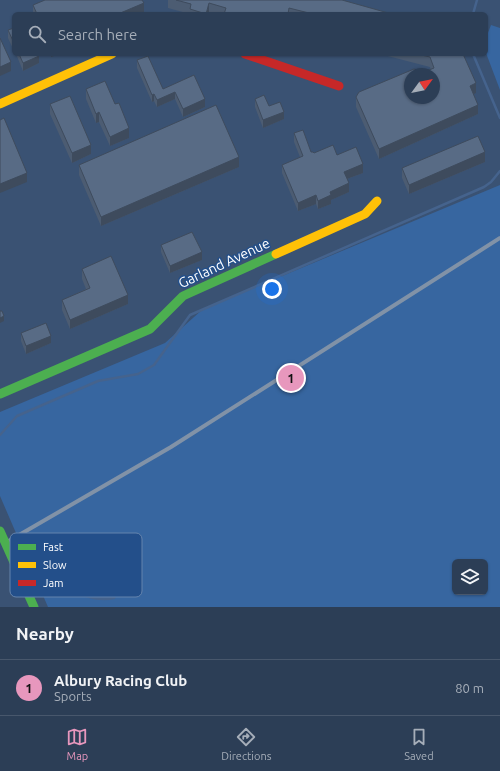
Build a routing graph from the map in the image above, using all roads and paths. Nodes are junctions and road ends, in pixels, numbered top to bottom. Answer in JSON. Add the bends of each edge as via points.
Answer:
{"nodes":[{"id":1,"x":108,"y":56,"type":"edge"},
{"id":2,"x":251,"y":56,"type":"edge"},
{"id":3,"x":339,"y":86,"type":"dead end"},
{"id":4,"x":0,"y":104,"type":"edge"},
{"id":5,"x":377,"y":201,"type":"dead end"},
{"id":6,"x":500,"y":238,"type":"edge"},
{"id":7,"x":0,"y":394,"type":"edge"},
{"id":8,"x":0,"y":531,"type":"edge"},
{"id":9,"x":22,"y":533,"type":"edge"},
{"id":10,"x":10,"y":540,"type":"edge"},
{"id":11,"x":5,"y":543,"type":"junction"},
{"id":12,"x":10,"y":554,"type":"edge"},
{"id":13,"x":29,"y":597,"type":"edge"},
{"id":14,"x":34,"y":607,"type":"edge"}],
"edges":[{"from":1,"to":4,"type":"street"},
{"from":2,"to":3,"type":"street"},
{"from":5,"to":7,"type":"street","name":"Garland Avenue","via":[[365,214],[182,296],[150,329]]},
{"from":6,"to":9,"type":"lane","via":[[171,447]]},
{"from":8,"to":11,"type":"street"},
{"from":10,"to":11,"type":"lane"},
{"from":11,"to":12,"type":"street"},
{"from":13,"to":14,"type":"street"}]}
